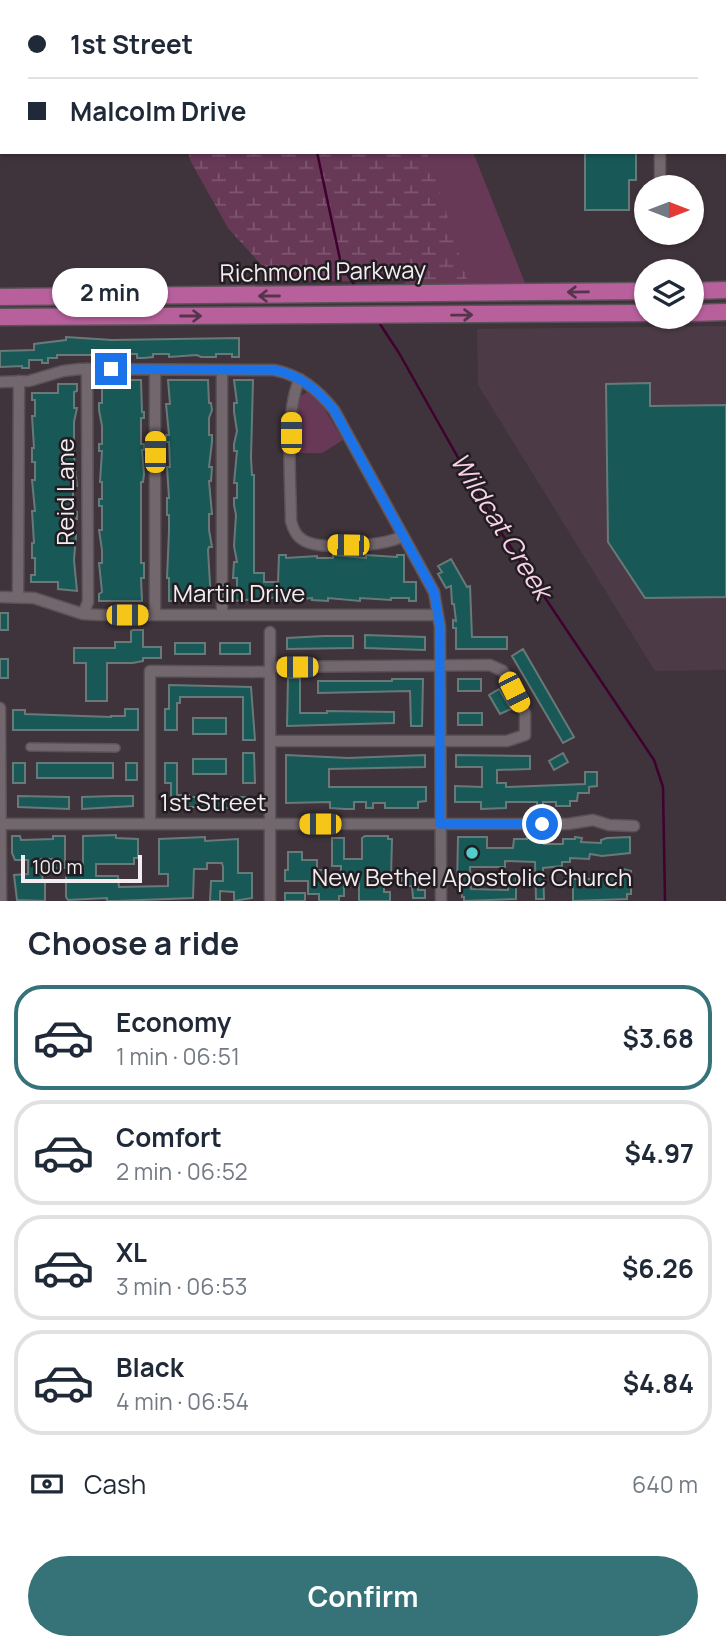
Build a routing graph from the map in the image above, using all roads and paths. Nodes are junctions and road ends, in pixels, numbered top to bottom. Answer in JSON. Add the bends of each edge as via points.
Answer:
{"nodes":[{"id":1,"x":660,"y":154,"type":"edge"},
{"id":2,"x":660,"y":175,"type":"edge"},
{"id":3,"x":726,"y":290,"type":"edge"},
{"id":4,"x":634,"y":291,"type":"edge"},
{"id":5,"x":704,"y":291,"type":"edge"},
{"id":6,"x":0,"y":298,"type":"edge"},
{"id":7,"x":726,"y":312,"type":"edge"},
{"id":8,"x":634,"y":313,"type":"edge"},
{"id":9,"x":704,"y":313,"type":"edge"},
{"id":10,"x":0,"y":317,"type":"edge"},
{"id":11,"x":87,"y":369,"type":"junction"},
{"id":12,"x":155,"y":370,"type":"junction"},
{"id":13,"x":222,"y":370,"type":"junction"},
{"id":14,"x":300,"y":379,"type":"junction"},
{"id":15,"x":19,"y":381,"type":"junction"},
{"id":16,"x":0,"y":382,"type":"edge"},
{"id":17,"x":403,"y":536,"type":"junction"},
{"id":18,"x":18,"y":596,"type":"junction"},
{"id":19,"x":0,"y":597,"type":"edge"},
{"id":20,"x":83,"y":614,"type":"junction"},
{"id":21,"x":155,"y":615,"type":"junction"},
{"id":22,"x":222,"y":615,"type":"junction"},
{"id":23,"x":439,"y":615,"type":"junction"},
{"id":24,"x":270,"y":632,"type":"dead end"},
{"id":25,"x":440,"y":667,"type":"junction"},
{"id":26,"x":270,"y":669,"type":"junction"},
{"id":27,"x":0,"y":708,"type":"edge"},
{"id":28,"x":270,"y":740,"type":"junction"},
{"id":29,"x":440,"y":741,"type":"junction"},
{"id":30,"x":30,"y":747,"type":"dead end"},
{"id":31,"x":117,"y":748,"type":"dead end"},
{"id":32,"x":1,"y":824,"type":"edge"},
{"id":33,"x":150,"y":824,"type":"junction"},
{"id":34,"x":270,"y":824,"type":"junction"},
{"id":35,"x":440,"y":824,"type":"junction"},
{"id":36,"x":634,"y":826,"type":"dead end"},
{"id":37,"x":1,"y":901,"type":"edge"},
{"id":38,"x":270,"y":901,"type":"edge"},
{"id":39,"x":441,"y":901,"type":"edge"}],
"edges":[{"from":1,"to":2,"type":"street"},
{"from":3,"to":5,"type":"highway"},
{"from":4,"to":6,"type":"highway","name":"Richmond Parkway","one_way":true},
{"from":7,"to":9,"type":"highway"},
{"from":10,"to":8,"type":"highway","name":"Richmond Parkway","one_way":true},
{"from":11,"to":12,"type":"street"},
{"from":11,"to":15,"type":"street"},
{"from":11,"to":20,"type":"street","name":"Reid Lane","via":[[88,602]]},
{"from":12,"to":13,"type":"street"},
{"from":12,"to":21,"type":"street"},
{"from":13,"to":14,"type":"street","via":[[274,370]]},
{"from":13,"to":22,"type":"street"},
{"from":14,"to":17,"type":"street","via":[[334,410]]},
{"from":14,"to":17,"type":"street","via":[[291,417],[294,530],[309,543],[323,545],[374,545]]},
{"from":15,"to":16,"type":"street"},
{"from":15,"to":18,"type":"street"},
{"from":17,"to":23,"type":"street","via":[[434,592]]},
{"from":18,"to":19,"type":"street","name":"Martin Drive"},
{"from":18,"to":20,"type":"street","name":"Martin Drive"},
{"from":20,"to":21,"type":"street","name":"Martin Drive"},
{"from":21,"to":22,"type":"street","name":"Martin Drive"},
{"from":22,"to":23,"type":"street","name":"Martin Drive"},
{"from":23,"to":25,"type":"street"},
{"from":24,"to":26,"type":"street"},
{"from":25,"to":26,"type":"street"},
{"from":25,"to":29,"type":"street"},
{"from":25,"to":29,"type":"street","via":[[490,665],[503,671],[524,713],[524,735],[507,741]]},
{"from":26,"to":28,"type":"street"},
{"from":26,"to":33,"type":"street","via":[[150,671]]},
{"from":27,"to":32,"type":"street"},
{"from":28,"to":29,"type":"street"},
{"from":28,"to":34,"type":"street"},
{"from":29,"to":35,"type":"street"},
{"from":30,"to":31,"type":"street"},
{"from":32,"to":33,"type":"street","name":"1st Street"},
{"from":32,"to":37,"type":"street"},
{"from":33,"to":34,"type":"street","name":"1st Street"},
{"from":34,"to":35,"type":"street","name":"1st Street"},
{"from":34,"to":38,"type":"street"},
{"from":35,"to":36,"type":"street","name":"1st Street","via":[[593,820]]},
{"from":35,"to":39,"type":"street"}]}
